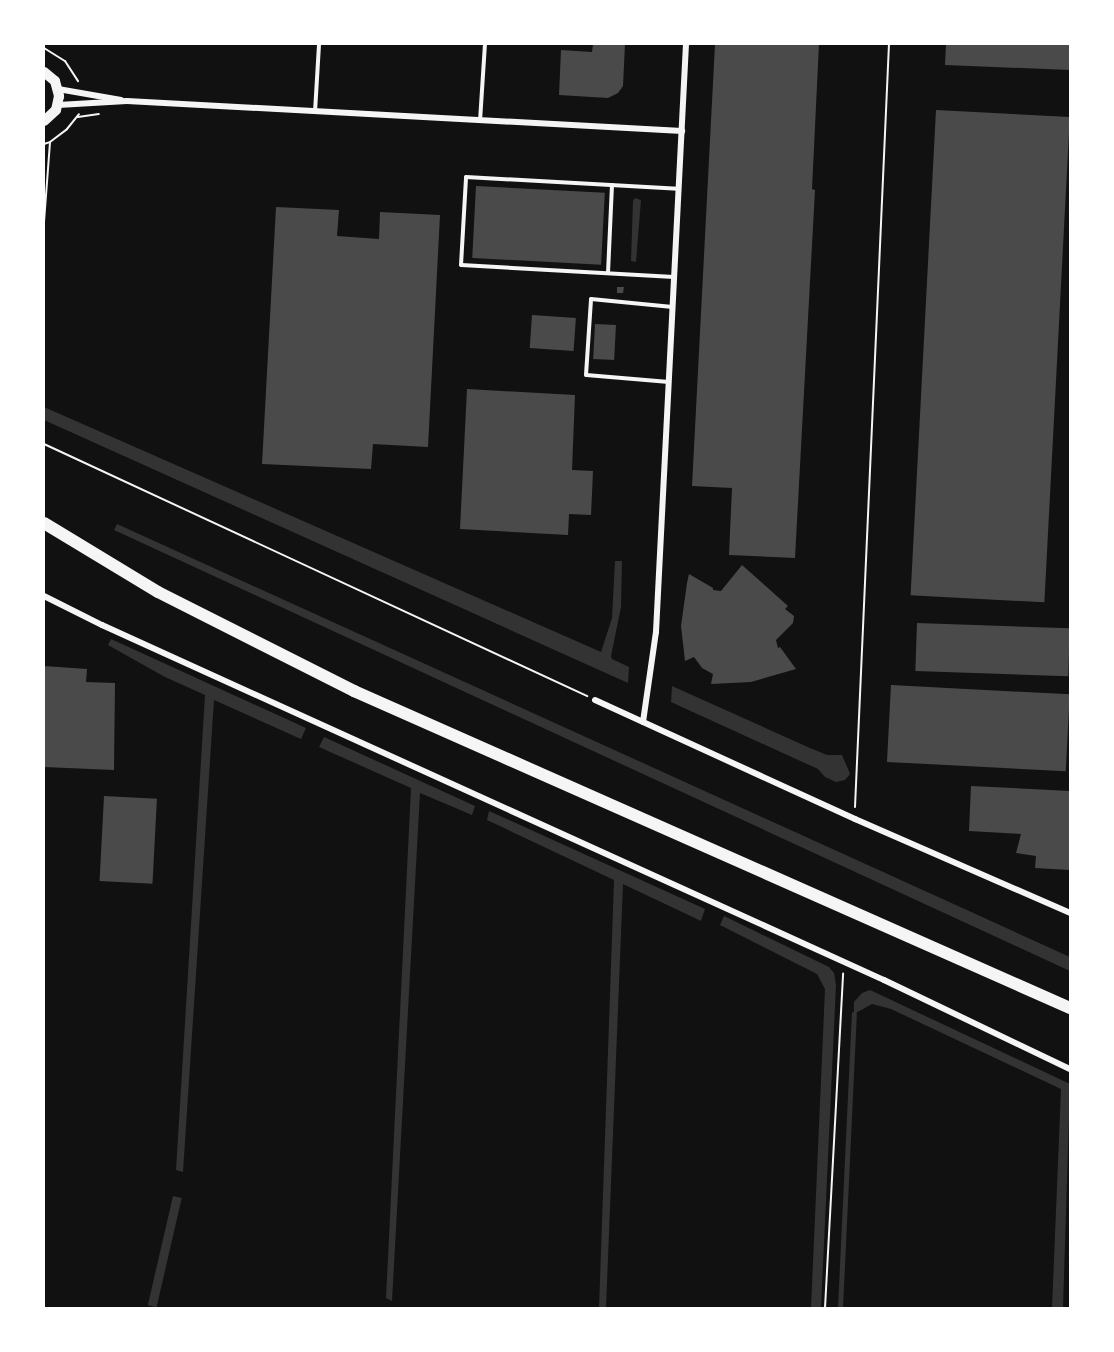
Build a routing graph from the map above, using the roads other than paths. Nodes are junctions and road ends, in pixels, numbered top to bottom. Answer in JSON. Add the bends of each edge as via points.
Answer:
{"nodes":[{"id":1,"x":320,"y":44,"type":"edge"},
{"id":2,"x":485,"y":44,"type":"edge"},
{"id":3,"x":686,"y":44,"type":"edge"},
{"id":4,"x":44,"y":72,"type":"edge"},
{"id":5,"x":58,"y":89,"type":"junction"},
{"id":6,"x":128,"y":101,"type":"junction"},
{"id":7,"x":58,"y":105,"type":"junction"},
{"id":8,"x":315,"y":112,"type":"junction"},
{"id":9,"x":44,"y":121,"type":"edge"},
{"id":10,"x":480,"y":121,"type":"junction"},
{"id":11,"x":682,"y":131,"type":"junction"},
{"id":12,"x":612,"y":185,"type":"junction"},
{"id":13,"x":679,"y":189,"type":"junction"},
{"id":14,"x":608,"y":273,"type":"junction"},
{"id":15,"x":674,"y":276,"type":"junction"},
{"id":16,"x":673,"y":307,"type":"junction"},
{"id":17,"x":669,"y":382,"type":"junction"},
{"id":18,"x":44,"y":523,"type":"edge"},
{"id":19,"x":44,"y":596,"type":"edge"},
{"id":20,"x":595,"y":700,"type":"road end"},
{"id":21,"x":643,"y":722,"type":"junction"},
{"id":22,"x":1071,"y":913,"type":"edge"},
{"id":23,"x":1071,"y":1008,"type":"edge"},
{"id":24,"x":1071,"y":1069,"type":"edge"}],
"edges":[{"from":1,"to":8,"type":"lane"},
{"from":2,"to":10,"type":"lane"},
{"from":3,"to":11,"type":"street"},
{"from":4,"to":5,"type":"street"},
{"from":5,"to":6,"type":"street"},
{"from":5,"to":7,"type":"street"},
{"from":6,"to":7,"type":"street"},
{"from":6,"to":8,"type":"street"},
{"from":7,"to":9,"type":"street"},
{"from":8,"to":10,"type":"street"},
{"from":10,"to":11,"type":"street"},
{"from":11,"to":13,"type":"street"},
{"from":12,"to":13,"type":"lane"},
{"from":12,"to":14,"type":"lane"},
{"from":12,"to":14,"type":"lane","via":[[466,177],[463,221],[461,265]]},
{"from":13,"to":15,"type":"street"},
{"from":14,"to":15,"type":"lane"},
{"from":15,"to":16,"type":"street"},
{"from":16,"to":17,"type":"street"},
{"from":16,"to":17,"type":"lane","via":[[591,299],[586,375]]},
{"from":17,"to":21,"type":"street","via":[[656,632]]},
{"from":18,"to":23,"type":"main road","via":[[158,592],[354,691]]},
{"from":19,"to":24,"type":"street"},
{"from":20,"to":21,"type":"street"},
{"from":21,"to":22,"type":"street"}]}
